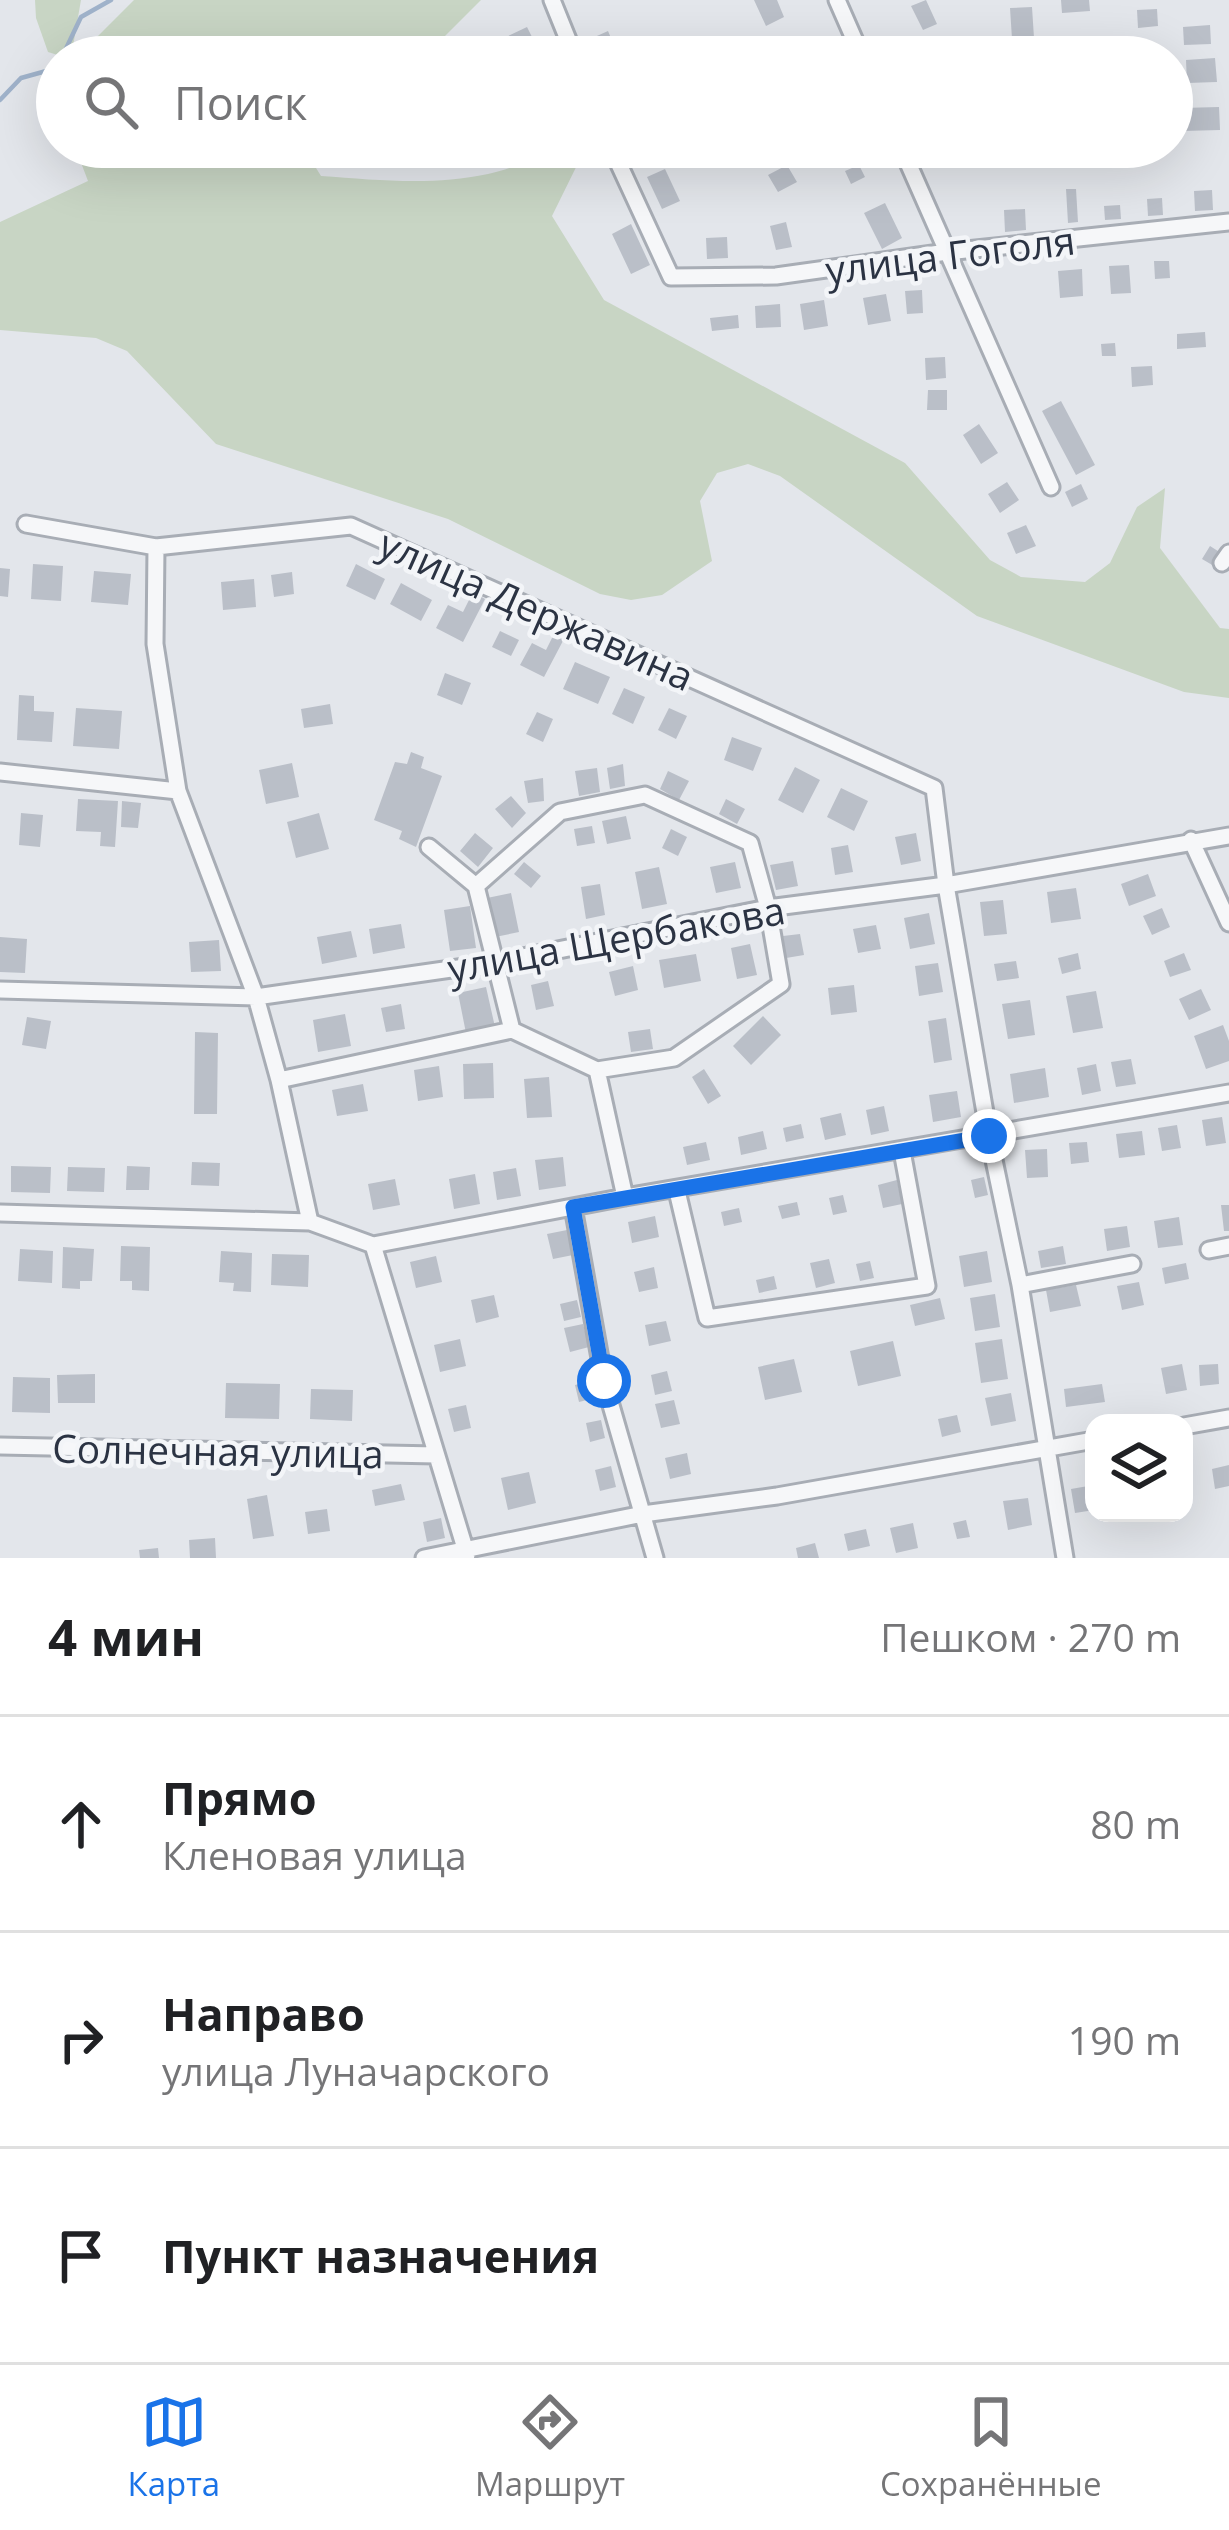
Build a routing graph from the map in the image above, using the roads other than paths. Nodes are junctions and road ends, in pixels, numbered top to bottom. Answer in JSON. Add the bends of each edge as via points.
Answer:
{"nodes":[{"id":1,"x":552,"y":0,"type":"edge"},
{"id":2,"x":837,"y":0,"type":"edge"},
{"id":3,"x":567,"y":36,"type":"edge"},
{"id":4,"x":853,"y":36,"type":"edge"},
{"id":5,"x":621,"y":168,"type":"edge"},
{"id":6,"x":910,"y":168,"type":"edge"},
{"id":7,"x":1229,"y":222,"type":"edge"},
{"id":8,"x":947,"y":252,"type":"junction"},
{"id":9,"x":1051,"y":487,"type":"dead end"},
{"id":10,"x":26,"y":524,"type":"dead end"},
{"id":11,"x":156,"y":547,"type":"junction"},
{"id":12,"x":0,"y":772,"type":"edge"},
{"id":13,"x":178,"y":791,"type":"junction"},
{"id":14,"x":1229,"y":836,"type":"edge"},
{"id":15,"x":1191,"y":840,"type":"junction"},
{"id":16,"x":429,"y":847,"type":"dead end"},
{"id":17,"x":946,"y":885,"type":"junction"},
{"id":18,"x":476,"y":886,"type":"junction"},
{"id":19,"x":768,"y":908,"type":"junction"},
{"id":20,"x":1229,"y":923,"type":"edge"},
{"id":21,"x":493,"y":963,"type":"junction"},
{"id":22,"x":0,"y":990,"type":"edge"},
{"id":23,"x":256,"y":997,"type":"junction"},
{"id":24,"x":512,"y":1030,"type":"junction"},
{"id":25,"x":597,"y":1070,"type":"junction"},
{"id":26,"x":279,"y":1080,"type":"junction"},
{"id":27,"x":1229,"y":1094,"type":"edge"},
{"id":28,"x":989,"y":1136,"type":"junction"},
{"id":29,"x":902,"y":1151,"type":"junction"},
{"id":30,"x":677,"y":1191,"type":"junction"},
{"id":31,"x":626,"y":1197,"type":"junction"},
{"id":32,"x":573,"y":1207,"type":"junction"},
{"id":33,"x":0,"y":1213,"type":"edge"},
{"id":34,"x":310,"y":1222,"type":"junction"},
{"id":35,"x":373,"y":1246,"type":"junction"},
{"id":36,"x":1229,"y":1246,"type":"edge"},
{"id":37,"x":1209,"y":1250,"type":"dead end"},
{"id":38,"x":1132,"y":1264,"type":"dead end"},
{"id":39,"x":1021,"y":1285,"type":"junction"},
{"id":40,"x":1229,"y":1418,"type":"edge"},
{"id":41,"x":1193,"y":1424,"type":"edge"},
{"id":42,"x":1085,"y":1442,"type":"edge"},
{"id":43,"x":0,"y":1446,"type":"edge"},
{"id":44,"x":1046,"y":1448,"type":"junction"},
{"id":45,"x":436,"y":1455,"type":"junction"},
{"id":46,"x":644,"y":1514,"type":"junction"},
{"id":47,"x":467,"y":1554,"type":"edge"},
{"id":48,"x":424,"y":1558,"type":"edge"},
{"id":49,"x":655,"y":1558,"type":"edge"},
{"id":50,"x":1065,"y":1558,"type":"edge"}],
"edges":[{"from":1,"to":3,"type":"street"},
{"from":2,"to":4,"type":"street"},
{"from":5,"to":8,"type":"street","name":"улица Гоголя","via":[[670,277],[776,276]]},
{"from":6,"to":8,"type":"street"},
{"from":7,"to":8,"type":"street","name":"улица Гоголя"},
{"from":8,"to":9,"type":"street"},
{"from":10,"to":11,"type":"street","name":"улица Державина"},
{"from":11,"to":13,"type":"street","via":[[155,644]]},
{"from":11,"to":17,"type":"street","name":"улица Державина","via":[[352,526],[934,788]]},
{"from":12,"to":13,"type":"street"},
{"from":13,"to":23,"type":"street"},
{"from":14,"to":15,"type":"street","name":"улица Щербакова"},
{"from":15,"to":17,"type":"street","name":"улица Щербакова"},
{"from":15,"to":20,"type":"street"},
{"from":16,"to":18,"type":"street"},
{"from":17,"to":19,"type":"street","name":"улица Щербакова"},
{"from":17,"to":28,"type":"street"},
{"from":18,"to":19,"type":"street","via":[[560,812],[646,795],[750,843]]},
{"from":18,"to":21,"type":"street"},
{"from":19,"to":21,"type":"street","name":"улица Щербакова"},
{"from":19,"to":25,"type":"street","via":[[781,984],[674,1058]]},
{"from":21,"to":23,"type":"street","name":"улица Щербакова"},
{"from":21,"to":24,"type":"street"},
{"from":22,"to":23,"type":"street","name":"улица Щербакова"},
{"from":23,"to":26,"type":"street"},
{"from":24,"to":25,"type":"street"},
{"from":24,"to":26,"type":"street"},
{"from":25,"to":31,"type":"street"},
{"from":26,"to":34,"type":"street"},
{"from":27,"to":28,"type":"street"},
{"from":28,"to":29,"type":"street"},
{"from":28,"to":39,"type":"street"},
{"from":29,"to":30,"type":"street"},
{"from":29,"to":30,"type":"street","via":[[927,1286],[707,1318]]},
{"from":30,"to":31,"type":"street"},
{"from":31,"to":32,"type":"street"},
{"from":32,"to":35,"type":"street"},
{"from":32,"to":46,"type":"street","via":[[604,1381]]},
{"from":33,"to":34,"type":"street"},
{"from":34,"to":35,"type":"street"},
{"from":35,"to":45,"type":"street"},
{"from":36,"to":37,"type":"street"},
{"from":38,"to":39,"type":"street"},
{"from":39,"to":44,"type":"street"},
{"from":40,"to":41,"type":"street"},
{"from":42,"to":44,"type":"street"},
{"from":43,"to":45,"type":"street","name":"Солнечная улица"},
{"from":44,"to":46,"type":"street"},
{"from":44,"to":50,"type":"street"},
{"from":45,"to":47,"type":"street"},
{"from":46,"to":47,"type":"street"},
{"from":46,"to":49,"type":"street"},
{"from":47,"to":48,"type":"street"}]}
